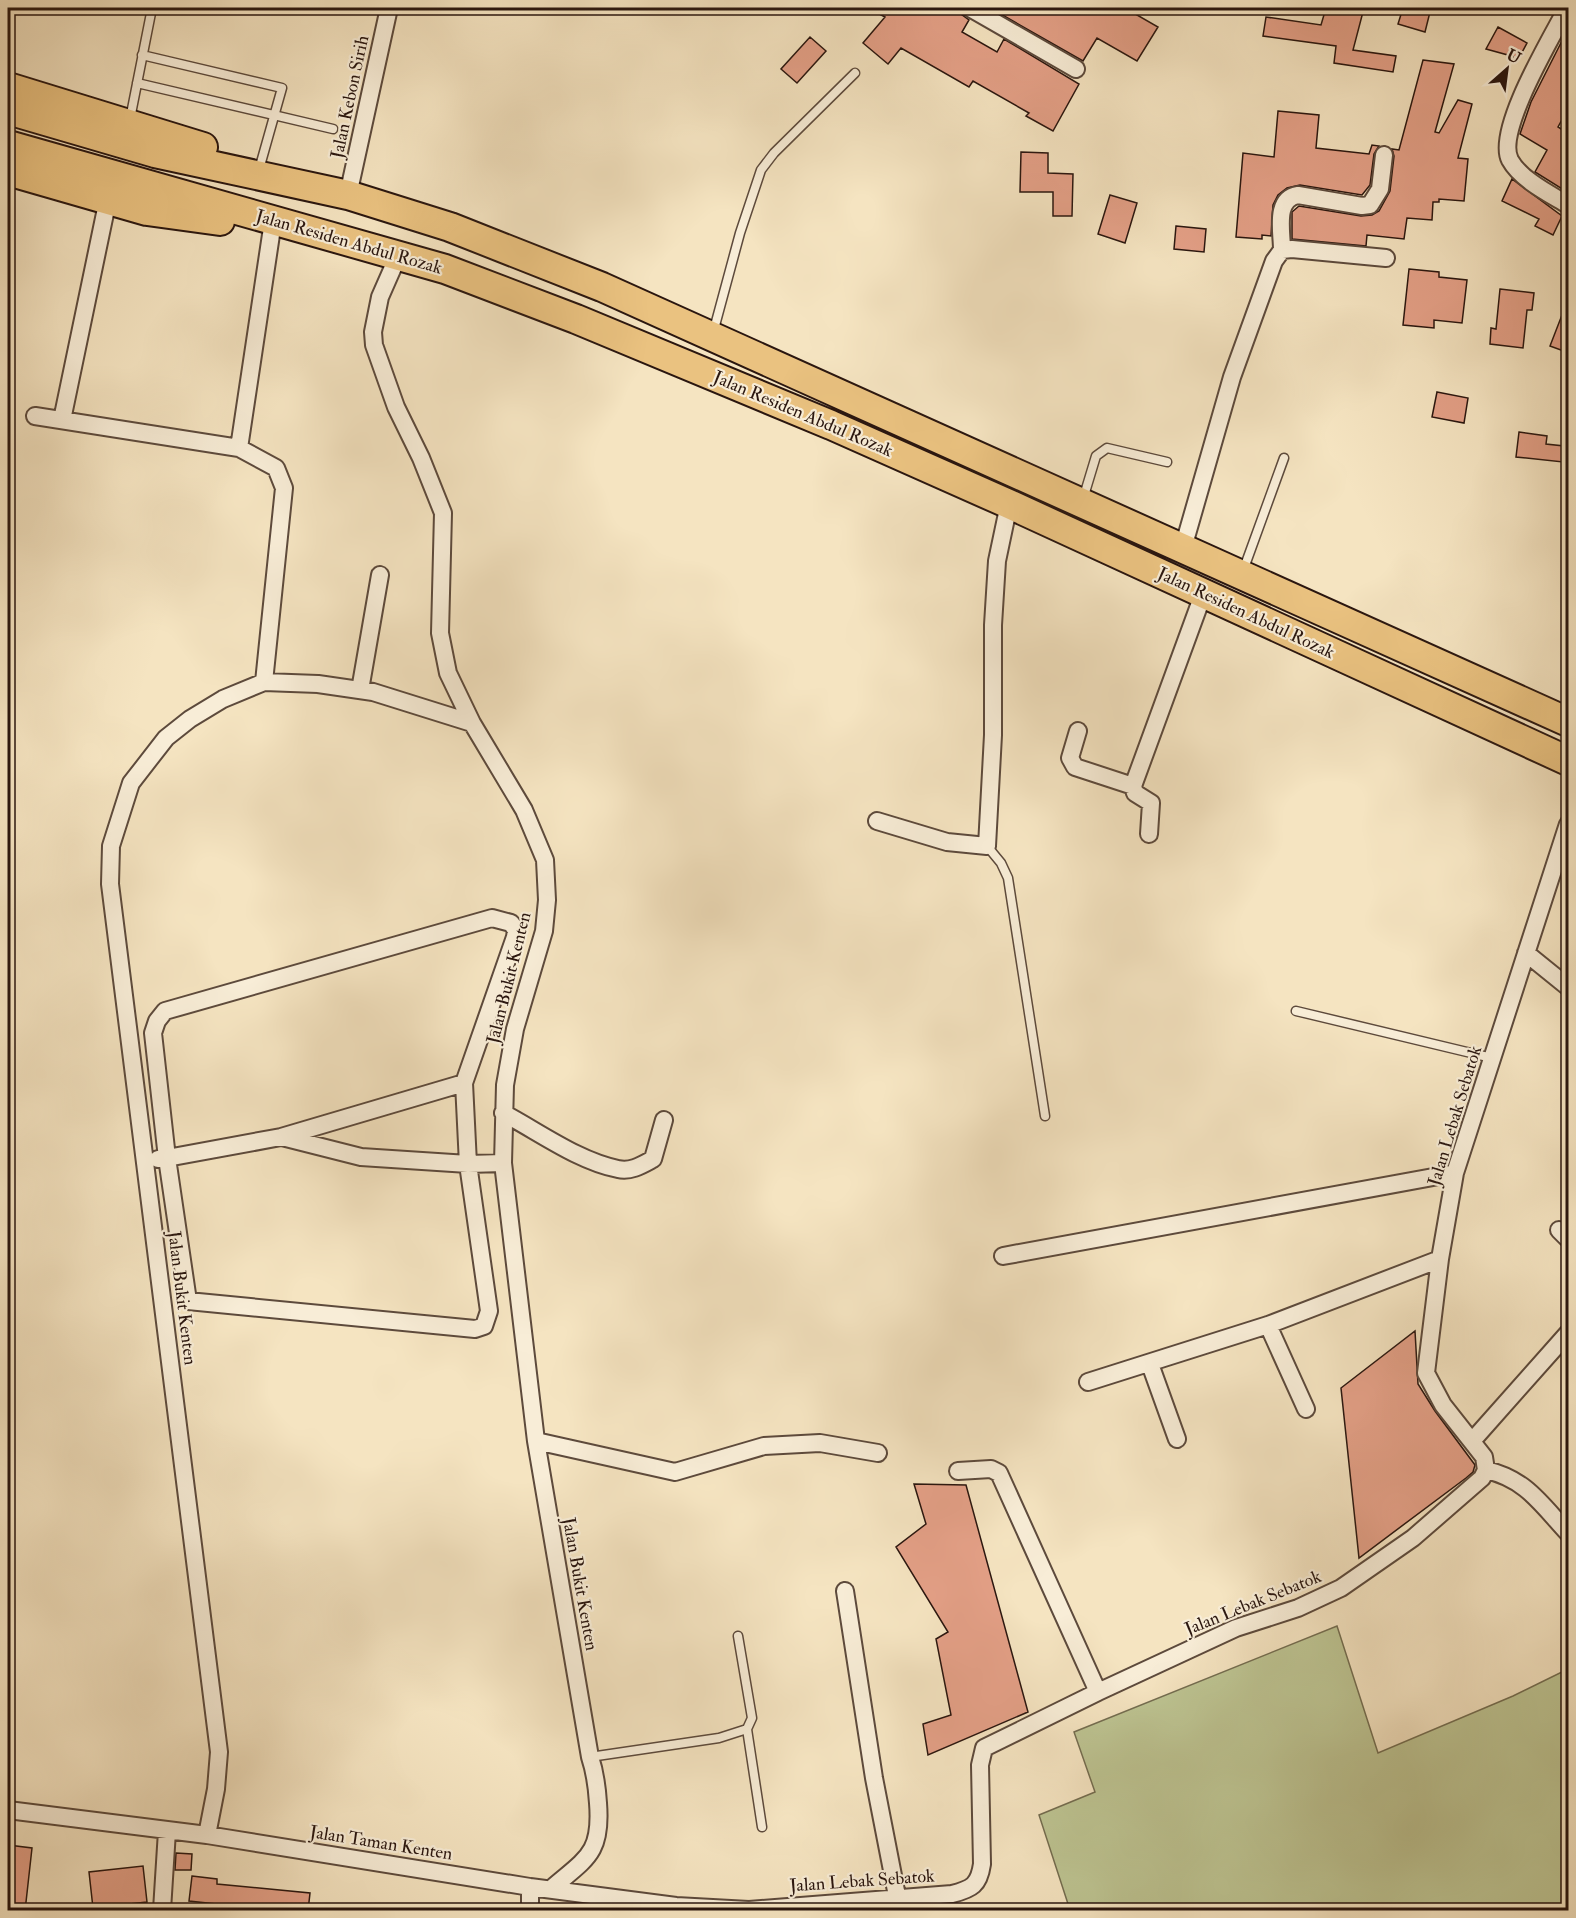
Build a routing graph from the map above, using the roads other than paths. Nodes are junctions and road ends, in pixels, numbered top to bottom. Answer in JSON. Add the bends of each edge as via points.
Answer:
{"nodes":[{"id":1,"x":152,"y":8,"type":"edge"},
{"id":2,"x":389,"y":8,"type":"edge"},
{"id":3,"x":970,"y":8,"type":"edge"},
{"id":4,"x":1567,"y":8,"type":"edge"},
{"id":5,"x":142,"y":55,"type":"junction"},
{"id":6,"x":1076,"y":69,"type":"dead end"},
{"id":7,"x":855,"y":73,"type":"dead end"},
{"id":8,"x":137,"y":83,"type":"junction"},
{"id":9,"x":8,"y":87,"type":"edge"},
{"id":10,"x":8,"y":110,"type":"edge"},
{"id":11,"x":275,"y":116,"type":"junction"},
{"id":12,"x":130,"y":123,"type":"junction"},
{"id":13,"x":333,"y":129,"type":"dead end"},
{"id":14,"x":8,"y":145,"type":"edge"},
{"id":15,"x":1383,"y":155,"type":"dead end"},
{"id":16,"x":260,"y":166,"type":"junction"},
{"id":17,"x":8,"y":171,"type":"edge"},
{"id":18,"x":321,"y":188,"type":"junction"},
{"id":19,"x":348,"y":195,"type":"junction"},
{"id":20,"x":108,"y":199,"type":"junction"},
{"id":21,"x":1569,"y":205,"type":"edge"},
{"id":22,"x":272,"y":228,"type":"junction"},
{"id":23,"x":321,"y":234,"type":"junction"},
{"id":24,"x":1282,"y":250,"type":"junction"},
{"id":25,"x":398,"y":256,"type":"junction"},
{"id":26,"x":1386,"y":258,"type":"dead end"},
{"id":27,"x":712,"y":337,"type":"junction"},
{"id":28,"x":35,"y":416,"type":"dead end"},
{"id":29,"x":62,"y":420,"type":"junction"},
{"id":30,"x":239,"y":448,"type":"junction"},
{"id":31,"x":1284,"y":458,"type":"dead end"},
{"id":32,"x":1167,"y":462,"type":"dead end"},
{"id":33,"x":1082,"y":502,"type":"junction"},
{"id":34,"x":1009,"y":504,"type":"junction"},
{"id":35,"x":1183,"y":548,"type":"junction"},
{"id":36,"x":380,"y":575,"type":"dead end"},
{"id":37,"x":1241,"y":576,"type":"junction"},
{"id":38,"x":1204,"y":592,"type":"junction"},
{"id":39,"x":264,"y":682,"type":"junction"},
{"id":40,"x":360,"y":690,"type":"junction"},
{"id":41,"x":1569,"y":722,"type":"edge"},
{"id":42,"x":472,"y":723,"type":"junction"},
{"id":43,"x":1078,"y":731,"type":"dead end"},
{"id":44,"x":1569,"y":762,"type":"edge"},
{"id":45,"x":1133,"y":786,"type":"junction"},
{"id":46,"x":877,"y":821,"type":"dead end"},
{"id":47,"x":1569,"y":824,"type":"edge"},
{"id":48,"x":1149,"y":834,"type":"dead end"},
{"id":49,"x":987,"y":846,"type":"junction"},
{"id":50,"x":1526,"y":953,"type":"junction"},
{"id":51,"x":1569,"y":987,"type":"edge"},
{"id":52,"x":1296,"y":1011,"type":"dead end"},
{"id":53,"x":1492,"y":1058,"type":"junction"},
{"id":54,"x":464,"y":1083,"type":"junction"},
{"id":55,"x":503,"y":1113,"type":"junction"},
{"id":56,"x":1045,"y":1116,"type":"dead end"},
{"id":57,"x":664,"y":1120,"type":"dead end"},
{"id":58,"x":281,"y":1137,"type":"junction"},
{"id":59,"x":167,"y":1158,"type":"junction"},
{"id":60,"x":145,"y":1160,"type":"junction"},
{"id":61,"x":503,"y":1163,"type":"junction"},
{"id":62,"x":468,"y":1164,"type":"junction"},
{"id":63,"x":1455,"y":1173,"type":"junction"},
{"id":64,"x":1004,"y":1256,"type":"dead end"},
{"id":65,"x":1440,"y":1258,"type":"junction"},
{"id":66,"x":1268,"y":1325,"type":"junction"},
{"id":67,"x":1569,"y":1333,"type":"edge"},
{"id":68,"x":1150,"y":1364,"type":"junction"},
{"id":69,"x":1088,"y":1382,"type":"dead end"},
{"id":70,"x":1306,"y":1409,"type":"dead end"},
{"id":71,"x":1177,"y":1439,"type":"dead end"},
{"id":72,"x":1473,"y":1440,"type":"junction"},
{"id":73,"x":536,"y":1441,"type":"junction"},
{"id":74,"x":878,"y":1453,"type":"dead end"},
{"id":75,"x":1486,"y":1470,"type":"junction"},
{"id":76,"x":958,"y":1471,"type":"dead end"},
{"id":77,"x":1569,"y":1533,"type":"edge"},
{"id":78,"x":845,"y":1591,"type":"dead end"},
{"id":79,"x":738,"y":1636,"type":"dead end"},
{"id":80,"x":1098,"y":1692,"type":"junction"},
{"id":81,"x":747,"y":1729,"type":"junction"},
{"id":82,"x":590,"y":1757,"type":"junction"},
{"id":83,"x":8,"y":1810,"type":"edge"},
{"id":84,"x":762,"y":1827,"type":"dead end"},
{"id":85,"x":167,"y":1831,"type":"junction"},
{"id":86,"x":207,"y":1835,"type":"junction"},
{"id":87,"x":530,"y":1887,"type":"junction"},
{"id":88,"x":552,"y":1888,"type":"junction"},
{"id":89,"x":901,"y":1904,"type":"edge"},
{"id":90,"x":749,"y":1910,"type":"edge"},
{"id":91,"x":162,"y":1911,"type":"edge"},
{"id":92,"x":530,"y":1911,"type":"edge"}],
"edges":[{"from":1,"to":5,"type":"lane"},
{"from":2,"to":19,"type":"street","name":"Jalan Kebon Sirih"},
{"from":3,"to":6,"type":"street"},
{"from":4,"to":21,"type":"street","via":[[1521,100],[1508,132],[1507,149],[1516,168]]},
{"from":5,"to":8,"type":"lane"},
{"from":5,"to":11,"type":"lane","via":[[282,88]]},
{"from":7,"to":27,"type":"lane","via":[[761,170]]},
{"from":8,"to":11,"type":"lane"},
{"from":8,"to":12,"type":"lane"},
{"from":9,"to":12,"type":"highway"},
{"from":10,"to":18,"type":"highway","name":"Jalan Residen Abdul Rozak","via":[[155,153]]},
{"from":11,"to":13,"type":"lane"},
{"from":11,"to":16,"type":"lane"},
{"from":12,"to":16,"type":"highway"},
{"from":14,"to":23,"type":"highway","name":"Jalan Residen Abdul Rozak"},
{"from":15,"to":24,"type":"street","via":[[1380,189],[1370,205],[1298,195],[1284,201]]},
{"from":16,"to":18,"type":"highway"},
{"from":17,"to":20,"type":"highway"},
{"from":18,"to":19,"type":"highway","name":"Jalan Residen Abdul Rozak"},
{"from":19,"to":27,"type":"highway","name":"Jalan Residen Abdul Rozak","via":[[450,227],[602,287]]},
{"from":20,"to":22,"type":"highway","via":[[147,211]]},
{"from":20,"to":29,"type":"street"},
{"from":22,"to":23,"type":"highway"},
{"from":22,"to":30,"type":"street"},
{"from":23,"to":25,"type":"highway","name":"Jalan Residen Abdul Rozak"},
{"from":24,"to":26,"type":"street"},
{"from":24,"to":35,"type":"street","via":[[1266,278],[1232,376]]},
{"from":25,"to":34,"type":"highway","name":"Jalan Residen Abdul Rozak","via":[[445,269],[576,319]]},
{"from":25,"to":42,"type":"street","via":[[380,297],[374,345],[443,513],[440,633],[448,673]]},
{"from":27,"to":33,"type":"highway","name":"Jalan Residen Abdul Rozak"},
{"from":28,"to":29,"type":"street"},
{"from":29,"to":30,"type":"street"},
{"from":30,"to":39,"type":"street","via":[[276,468],[284,488]]},
{"from":31,"to":37,"type":"lane"},
{"from":32,"to":33,"type":"lane","via":[[1107,448],[1096,456]]},
{"from":33,"to":35,"type":"highway","name":"Jalan Residen Abdul Rozak"},
{"from":34,"to":38,"type":"highway","name":"Jalan Residen Abdul Rozak"},
{"from":34,"to":49,"type":"street","via":[[997,561],[993,614],[993,735]]},
{"from":35,"to":37,"type":"highway","name":"Jalan Residen Abdul Rozak"},
{"from":36,"to":40,"type":"street"},
{"from":37,"to":41,"type":"highway","name":"Jalan Residen Abdul Rozak"},
{"from":38,"to":44,"type":"highway","name":"Jalan Residen Abdul Rozak"},
{"from":38,"to":45,"type":"street"},
{"from":39,"to":40,"type":"street","name":"Jalan Bukit Kenten"},
{"from":39,"to":60,"type":"street","name":"Jalan Bukit Kenten","via":[[223,699],[166,738],[131,783],[111,846],[110,884]]},
{"from":40,"to":42,"type":"street","name":"Jalan Bukit Kenten"},
{"from":42,"to":55,"type":"street","name":"Jalan Bukit Kenten","via":[[524,810],[545,860],[544,931],[515,1029]]},
{"from":43,"to":45,"type":"street","via":[[1070,758],[1075,767]]},
{"from":45,"to":48,"type":"street","via":[[1134,792],[1151,803]]},
{"from":46,"to":49,"type":"street","via":[[947,842]]},
{"from":47,"to":50,"type":"street","name":"Jalan Lebak Sebatok"},
{"from":49,"to":56,"type":"lane","via":[[1008,878]]},
{"from":50,"to":51,"type":"street"},
{"from":50,"to":53,"type":"street","name":"Jalan Lebak Sebatok"},
{"from":52,"to":53,"type":"lane"},
{"from":53,"to":63,"type":"street","name":"Jalan Lebak Sebatok"},
{"from":54,"to":58,"type":"street"},
{"from":54,"to":59,"type":"street","via":[[515,937],[511,923],[492,918],[165,1011],[153,1033]]},
{"from":54,"to":62,"type":"street"},
{"from":55,"to":57,"type":"street","via":[[580,1155],[619,1170],[638,1168],[653,1159]]},
{"from":55,"to":61,"type":"street","name":"Jalan Bukit Kenten"},
{"from":58,"to":59,"type":"street"},
{"from":58,"to":62,"type":"street","via":[[361,1157]]},
{"from":59,"to":60,"type":"street"},
{"from":59,"to":62,"type":"street","via":[[188,1301],[475,1329],[484,1326],[489,1311]]},
{"from":60,"to":86,"type":"street","name":"Jalan Bukit Kenten","via":[[219,1752]]},
{"from":61,"to":62,"type":"street"},
{"from":61,"to":73,"type":"street","name":"Jalan Bukit Kenten"},
{"from":63,"to":64,"type":"street"},
{"from":63,"to":65,"type":"street","name":"Jalan Lebak Sebatok"},
{"from":65,"to":66,"type":"street"},
{"from":65,"to":72,"type":"street","name":"Jalan Lebak Sebatok","via":[[1426,1373],[1443,1405]]},
{"from":66,"to":68,"type":"street"},
{"from":66,"to":70,"type":"street"},
{"from":67,"to":72,"type":"street"},
{"from":68,"to":69,"type":"street"},
{"from":68,"to":71,"type":"street"},
{"from":72,"to":75,"type":"street","name":"Jalan Lebak Sebatok","via":[[1484,1457]]},
{"from":73,"to":74,"type":"street","via":[[675,1472],[764,1446],[820,1443]]},
{"from":73,"to":82,"type":"street","name":"Jalan Bukit Kenten"},
{"from":75,"to":77,"type":"street","via":[[1522,1484]]},
{"from":75,"to":80,"type":"street","name":"Jalan Lebak Sebatok","via":[[1476,1485],[1413,1538],[1341,1588],[1298,1608],[1236,1628]]},
{"from":76,"to":80,"type":"street","via":[[989,1469],[999,1473]]},
{"from":78,"to":89,"type":"street","via":[[874,1778]]},
{"from":79,"to":81,"type":"lane","via":[[752,1718]]},
{"from":80,"to":89,"type":"street","name":"Jalan Lebak Sebatok","via":[[984,1748],[980,1786],[983,1858],[979,1879],[966,1891]]},
{"from":81,"to":82,"type":"lane","via":[[719,1738]]},
{"from":81,"to":84,"type":"lane"},
{"from":82,"to":88,"type":"street","name":"Jalan Bukit Kenten","via":[[595,1772],[598,1836],[583,1861]]},
{"from":83,"to":85,"type":"street","name":"Jalan Taman Kenten"},
{"from":85,"to":86,"type":"street","name":"Jalan Taman Kenten"},
{"from":85,"to":91,"type":"street"},
{"from":86,"to":87,"type":"street","name":"Jalan Taman Kenten"},
{"from":87,"to":88,"type":"street","name":"Jalan Taman Kenten"},
{"from":87,"to":92,"type":"street"},
{"from":88,"to":90,"type":"street","name":"Jalan Taman Kenten","via":[[676,1906]]},
{"from":89,"to":90,"type":"street","name":"Jalan Lebak Sebatok"}]}
